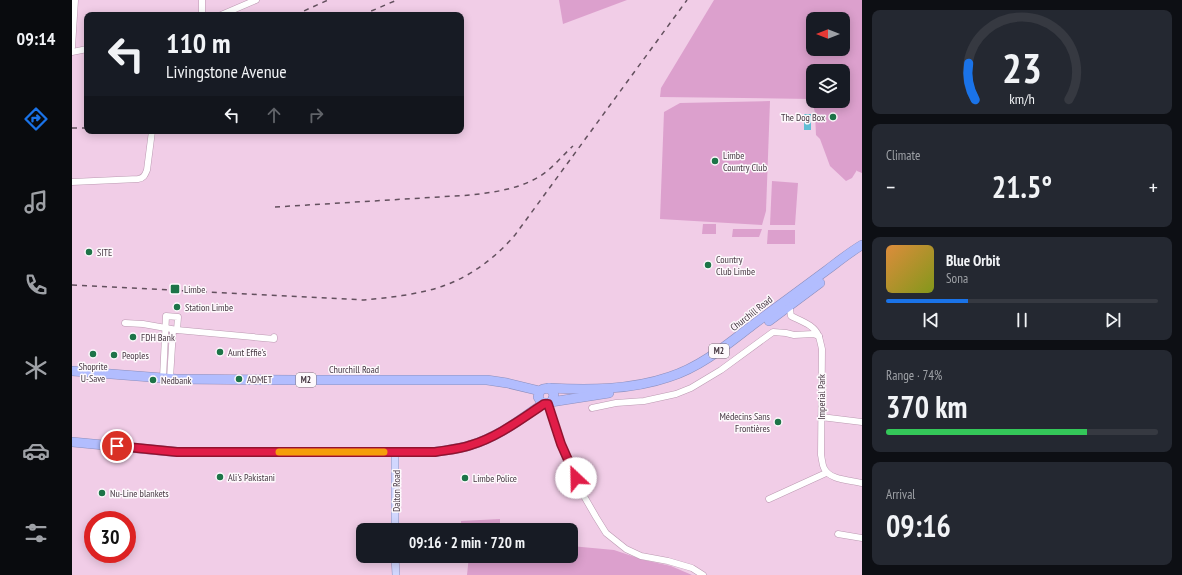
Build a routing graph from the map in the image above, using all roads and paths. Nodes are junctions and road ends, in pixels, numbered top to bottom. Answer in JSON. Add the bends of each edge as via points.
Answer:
{"nodes":[{"id":1,"x":75,"y":0,"type":"edge"},
{"id":2,"x":202,"y":0,"type":"edge"},
{"id":3,"x":256,"y":0,"type":"edge"},
{"id":4,"x":202,"y":12,"type":"edge"},
{"id":5,"x":227,"y":12,"type":"edge"},
{"id":6,"x":72,"y":46,"type":"edge"},
{"id":7,"x":84,"y":50,"type":"edge"},
{"id":8,"x":72,"y":52,"type":"edge"},
{"id":9,"x":152,"y":134,"type":"edge"},
{"id":10,"x":72,"y":182,"type":"edge"},
{"id":11,"x":861,"y":248,"type":"edge"},
{"id":12,"x":789,"y":302,"type":"junction"},
{"id":13,"x":125,"y":323,"type":"dead end"},
{"id":14,"x":165,"y":329,"type":"junction"},
{"id":15,"x":175,"y":330,"type":"junction"},
{"id":16,"x":819,"y":336,"type":"junction"},
{"id":17,"x":274,"y":337,"type":"dead end"},
{"id":18,"x":164,"y":351,"type":"junction"},
{"id":19,"x":172,"y":352,"type":"junction"},
{"id":20,"x":72,"y":371,"type":"edge"},
{"id":21,"x":167,"y":378,"type":"junction"},
{"id":22,"x":544,"y":390,"type":"junction"},
{"id":23,"x":548,"y":403,"type":"junction"},
{"id":24,"x":592,"y":408,"type":"dead end"},
{"id":25,"x":821,"y":417,"type":"junction"},
{"id":26,"x":862,"y":422,"type":"edge"},
{"id":27,"x":72,"y":442,"type":"edge"},
{"id":28,"x":395,"y":452,"type":"junction"},
{"id":29,"x":826,"y":473,"type":"junction"},
{"id":30,"x":862,"y":483,"type":"edge"},
{"id":31,"x":769,"y":499,"type":"dead end"},
{"id":32,"x":395,"y":523,"type":"edge"},
{"id":33,"x":838,"y":534,"type":"dead end"},
{"id":34,"x":862,"y":538,"type":"edge"},
{"id":35,"x":396,"y":563,"type":"edge"},
{"id":36,"x":396,"y":575,"type":"edge"},
{"id":37,"x":703,"y":575,"type":"edge"}],
"edges":[{"from":1,"to":6,"type":"street"},
{"from":2,"to":4,"type":"street"},
{"from":3,"to":5,"type":"street"},
{"from":7,"to":8,"type":"street"},
{"from":9,"to":10,"type":"street","via":[[147,170],[143,178]]},
{"from":11,"to":12,"type":"highway","name":"Churchill Road","number":"M2"},
{"from":12,"to":16,"type":"street","via":[[791,316],[808,325]]},
{"from":12,"to":22,"type":"highway","name":"Churchill Road","number":"M2","via":[[701,363],[670,377],[638,385]]},
{"from":12,"to":23,"type":"highway","name":"Churchill Road","number":"M2","via":[[716,358],[688,375],[652,386]]},
{"from":13,"to":14,"type":"street"},
{"from":14,"to":15,"type":"street"},
{"from":14,"to":15,"type":"street","via":[[166,316],[178,317]]},
{"from":14,"to":18,"type":"street"},
{"from":15,"to":17,"type":"street"},
{"from":15,"to":19,"type":"street"},
{"from":16,"to":24,"type":"street","via":[[773,332],[721,370],[686,390],[644,401]]},
{"from":16,"to":25,"type":"street","name":"Imperial Park","via":[[822,349]]},
{"from":18,"to":19,"type":"street"},
{"from":18,"to":21,"type":"street"},
{"from":19,"to":21,"type":"street"},
{"from":20,"to":21,"type":"highway","name":"Churchill Road","number":"M2"},
{"from":21,"to":22,"type":"highway","name":"Churchill Road","number":"M2","via":[[487,380]]},
{"from":22,"to":23,"type":"highway","via":[[538,397],[539,400]]},
{"from":22,"to":23,"type":"highway","via":[[553,392],[554,395]]},
{"from":23,"to":28,"type":"highway","number":"M2","via":[[471,445],[435,452]]},
{"from":23,"to":37,"type":"street","via":[[561,444],[581,490],[606,533],[626,549],[641,556],[692,568]]},
{"from":25,"to":26,"type":"street"},
{"from":25,"to":29,"type":"street","name":"Imperial Park","via":[[821,455]]},
{"from":27,"to":28,"type":"highway","number":"M2","via":[[177,452]]},
{"from":28,"to":32,"type":"main road","name":"Dalton Road"},
{"from":29,"to":30,"type":"street","via":[[831,477]]},
{"from":29,"to":31,"type":"street"},
{"from":33,"to":34,"type":"street"},
{"from":35,"to":36,"type":"main road"}]}
